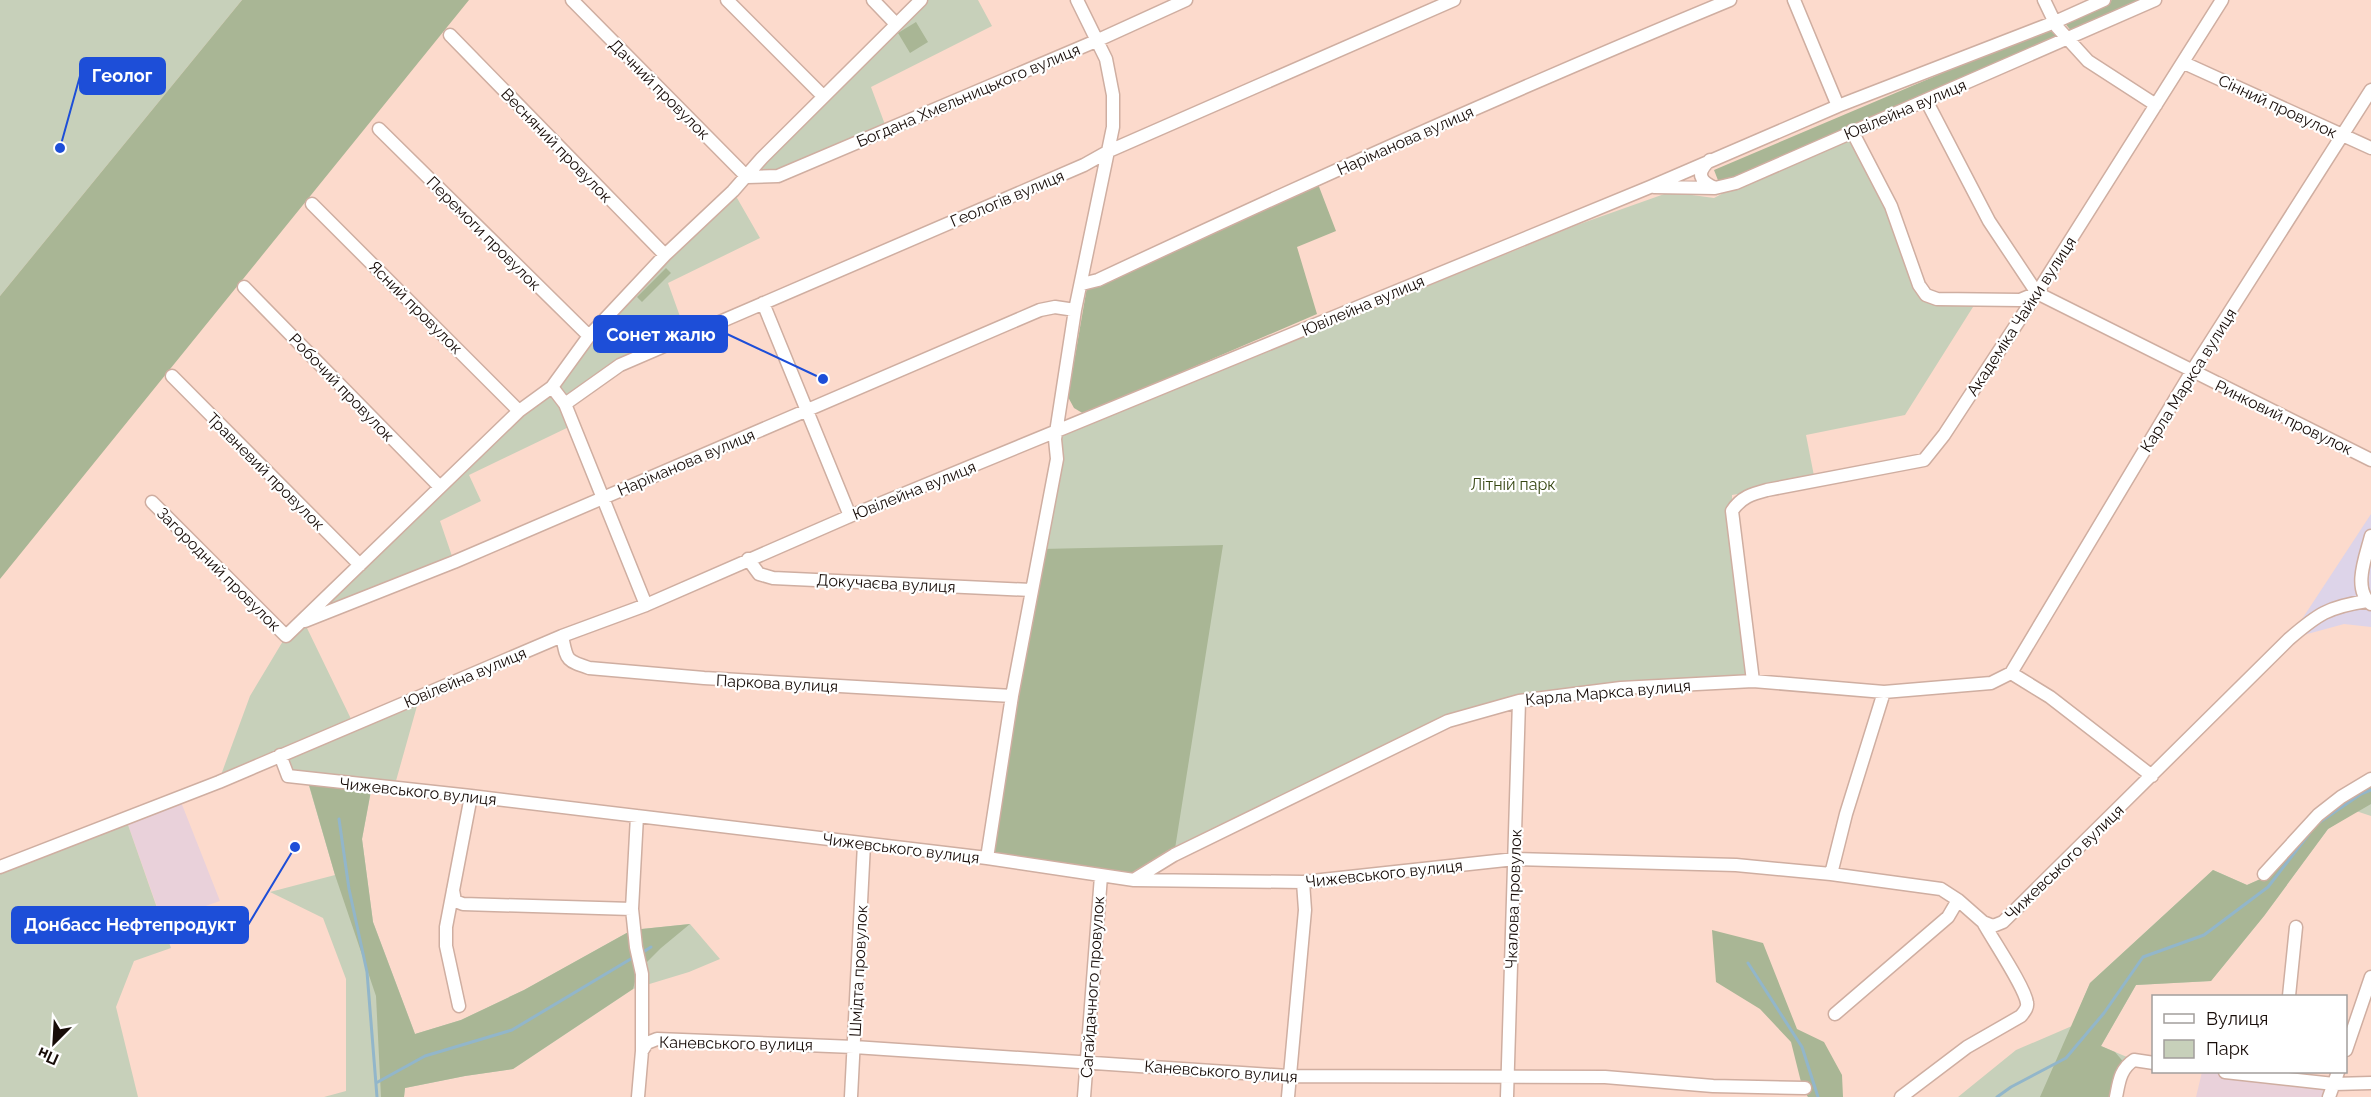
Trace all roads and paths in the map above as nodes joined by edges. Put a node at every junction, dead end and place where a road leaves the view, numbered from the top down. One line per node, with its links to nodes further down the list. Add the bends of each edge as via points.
1 (572, 0): 31 (street, Дачний провулок)
2 (727, 0): 21 (street)
3 (873, 0): 15 (street)
4 (921, 0): 15 (street)
5 (1077, 0): 18 (street)
6 (1186, 0): 18 (street, Богдана Хмельницького вулиця)
7 (1454, 0): 29 (street, Геологів вулиця)
8 (1730, 0): 36 (street, Наріманова вулиця, via 1592,57)
9 (1794, 0): 23 (street)
10 (2044, 0): 14 (street)
11 (2104, 0): 14 (street, Ювілейна вулиця)
12 (2155, 0): 17 (street, Ювілейна вулиця)
13 (2222, 0): 19 (street, Академіка Чайки вулиця)
14 (2055, 22): 17 (street); 23 (street, Ювілейна вулиця)
15 (896, 24): 21 (street)
16 (450, 35): 35 (street, Весняний провулок)
17 (2067, 40): 22 (street, Ювілейна вулиця); 24 (street, via 2088,61)
18 (1096, 41): 29 (street, via 1106,59 1113,95); 31 (street, Богдана Хмельницького вулиця, via 778,176)
19 (2184, 63): 24 (street, Академіка Чайки вулиця); 27 (street, Сінний провулок)
20 (2371, 90): 27 (street, Карла Маркса вулиця)
21 (823, 96): 31 (street)
22 (1926, 100): 26 (street, Ювілейна вулиця); 38 (street, Ринковий провулок, via 1989,221)
23 (1838, 105): 30 (street, Ювілейна вулиця)
24 (2156, 105): 38 (street, Академіка Чайки вулиця)
25 (379, 129): 41 (street, Перемоги провулок)
26 (1852, 131): 33 (street, Ювілейна вулиця, via 1736,183); 38 (street, via 1891,206 1912,268 1926,295 1937,299 2020,300)
27 (2343, 136): 28 (street, Сінний провулок); 42 (street, Карла Маркса вулиця)
28 (2371, 148)
29 (1109, 151): 36 (street); 39 (street, Геологів вулиця)
30 (1710, 160): 32 (street, Ювілейна вулиця); 33 (street, via 1702,168 1701,178)
31 (747, 177): 35 (street)
32 (1650, 187): 33 (street, Ювілейна вулиця); 48 (street, Ювілейна вулиця)
33 (1715, 188)
34 (312, 204): 46 (street, Ясний провулок)
35 (665, 255): 41 (street)
36 (1082, 284): 40 (street)
37 (244, 286): 50 (street, Робочий провулок)
38 (2037, 293): 42 (street, Ринковий провулок); 63 (street, Академіка Чайки вулиця, via 1924,460 1749,495 1738,502 1732,511)
39 (763, 303): 45 (street, Геологів вулиця, via 620,365); 47 (street)
40 (1075, 310): 47 (street, Наріманова вулиця, via 1040,310); 48 (street)
41 (589, 336): 44 (street)
42 (2192, 371): 49 (street, Ринковий провулок); 62 (street, Карла Маркса вулиця)
43 (172, 376): 56 (street, Травневий провулок)
44 (552, 387): 45 (street); 46 (street)
45 (565, 404): 51 (street)
46 (519, 411): 50 (street)
47 (808, 411): 51 (street, Наріманова вулиця); 53 (street)
48 (1056, 431): 53 (street, Ювілейна вулиця); 57 (street, via 1057,459)
49 (2371, 460)
50 (440, 488): 56 (street)
51 (603, 498): 59 (street); 60 (street, Наріманова вулиця)
52 (152, 502): 60 (street, Загородний провулок, via 286,636)
53 (850, 516): 55 (street, Ювілейна вулиця)
54 (2371, 536): 58 (street, Чижевського вулиця, via 2361,585)
55 (748, 560): 57 (street, Докучаєва вулиця, via 759,574 773,578); 59 (street, Ювілейна вулиця)
56 (360, 565): 60 (street)
57 (1031, 590): 65 (street)
58 (2369, 603): 68 (street, Чижевського вулиця, via 2339,606 2313,618)
59 (646, 604): 61 (street, Ювілейна вулиця)
60 (298, 624)
61 (562, 636): 65 (street, Паркова вулиця, via 566,657 589,668); 67 (street, Ювілейна вулиця)
62 (2011, 673): 64 (street, Карла Маркса вулиця, via 1991,683); 68 (street, via 2050,697)
63 (1753, 681): 64 (street, Карла Маркса вулиця); 66 (street, Карла Маркса вулиця, via 1621,688)
64 (1884, 692): 76 (street)
65 (1012, 696): 73 (street)
66 (1519, 700): 74 (street, Чкалова провулок); 79 (street, Карла Маркса вулиця, via 1448,721 1174,855)
67 (280, 755): 70 (street, Чижевського вулиця, via 288,776); 75 (street, Ювілейна вулиця)
68 (2152, 776): 84 (street, Чижевського вулиця, via 2003,922 1993,926)
69 (2371, 779): 77 (street, via 2318,815)
70 (471, 796): 71 (street, Чижевського вулиця); 81 (street)
71 (637, 816): 72 (street, Чижевського вулиця); 83 (street)
72 (864, 844): 73 (street, Чижевського вулиця); 90 (street, Шмідта провулок)
73 (987, 858): 78 (street, Чижевського вулиця)
74 (1515, 859): 76 (street, Чижевського вулиця, via 1736,865); 80 (street, Чижевського вулиця); 98 (street, Чкалова провулок)
75 (0, 867)
76 (1831, 874): 82 (street, Чижевського вулиця, via 1941,889)
77 (2264, 874)
78 (1101, 876): 79 (street, Чижевського вулиця); 93 (street, Сагайдачного провулок)
79 (1134, 880): 80 (street, Чижевського вулиця)
80 (1303, 882): 96 (street, via 1305,910)
81 (453, 890): 83 (street, via 456,901 464,904); 88 (street, via 446,946)
82 (1958, 900): 84 (street, Чижевського вулиця); 89 (street, via 1948,917)
83 (632, 909): 92 (street, via 642,974)
84 (1983, 922): 108 (street, via 2020,985 2026,1010 1967,1047)
85 (2296, 927): 87 (street)
86 (2371, 977): 91 (street)
87 (2289, 995)
88 (459, 1006)
89 (1835, 1014)
90 (854, 1047): 92 (street, Каневського вулиця, via 657,1039 647,1043); 93 (street, Каневського вулиця); 104 (street, Шмідта провулок)
91 (2347, 1047)
92 (642, 1051): 103 (street)
93 (1086, 1062): 96 (street, Каневського вулиця); 105 (street, Сагайдачного провулок)
94 (2152, 1063): 109 (street, via 2134,1060 2126,1065)
95 (2249, 1073): 97 (street)
96 (1288, 1076): 98 (street, Каневського вулиця); 106 (street)
97 (2286, 1076): 99 (street)
98 (1508, 1078): 102 (street, Каневського вулиця, via 1605,1077); 107 (street, Чкалова провулок)
99 (2336, 1078): 100 (street); 110 (street)
100 (2371, 1083)
101 (1805, 1088): 102 (street, Каневського вулиця)
102 (1714, 1091)
103 (638, 1097)
104 (850, 1097)
105 (1084, 1097)
106 (1288, 1097)
107 (1507, 1097)
108 (1901, 1097)
109 (2116, 1097)
110 (2329, 1097)

